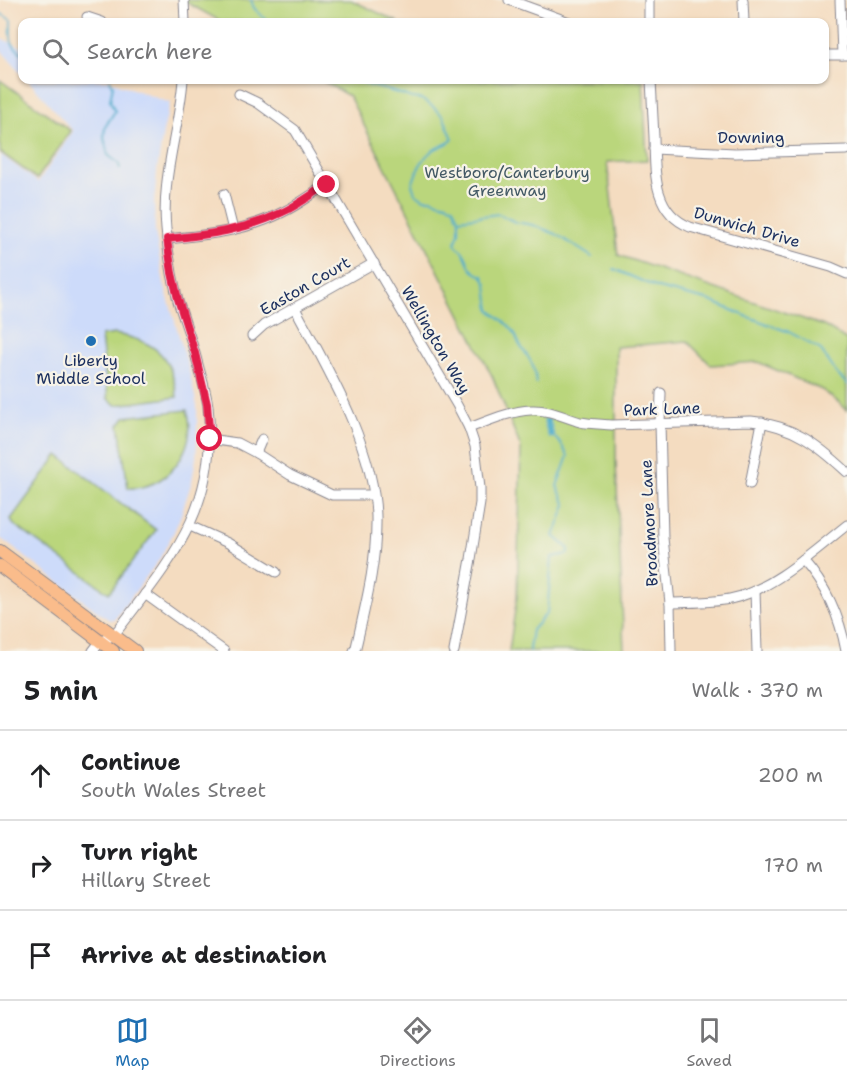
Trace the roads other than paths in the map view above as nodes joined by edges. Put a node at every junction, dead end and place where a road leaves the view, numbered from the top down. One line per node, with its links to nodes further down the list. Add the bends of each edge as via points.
1 (184, 0): 9 (street)
2 (509, 0): 6 (street)
3 (648, 0): 11 (street)
4 (743, 0): 12 (street)
5 (840, 0): 13 (street)
6 (527, 3): 10 (street)
7 (87, 17): 8 (street)
8 (90, 18)
9 (184, 18)
10 (560, 18)
11 (649, 18)
12 (744, 18)
13 (844, 55)
14 (183, 84): 22 (street, via 166,182)
15 (651, 84): 17 (street, Dunwich Drive)
16 (239, 94): 19 (street, Wellington Way, via 295,130)
17 (654, 149): 18 (street, Downing, via 735,153); 24 (street, Dunwich Drive, via 659,192 669,212 682,224)
18 (847, 150)
19 (327, 185): 21 (street, via 285,211); 23 (street, Wellington Way)
20 (224, 194): 21 (street)
21 (234, 230): 22 (street)
22 (167, 239): 31 (street, via 178,299 207,404)
23 (374, 263): 25 (street, Easton Court); 30 (street, Wellington Way)
24 (847, 274)
25 (295, 308): 26 (street, Easton Court); 36 (street, via 352,419 370,471)
26 (252, 336)
27 (661, 393): 29 (street, Broadmore Lane)
28 (762, 422): 29 (street, Park Lane); 34 (street, Park Lane, via 804,437); 35 (street)
29 (660, 423): 30 (street, Park Lane, via 589,424 555,412 530,410); 45 (street, Broadmore Lane, via 663,538)
30 (469, 428): 52 (street, Wellington Way, via 475,446 480,503)
31 (210, 439): 33 (street, via 237,443); 38 (street, via 205,482)
32 (262, 439): 33 (street)
33 (256, 453): 36 (street, via 332,495)
34 (847, 472)
35 (750, 484)
36 (373, 495): 51 (street, via 374,565)
37 (847, 525): 40 (street)
38 (190, 526): 42 (street); 44 (street)
39 (0, 551): 46 (main road)
40 (803, 560): 43 (street); 55 (street, via 829,597)
41 (0, 566): 47 (main road)
42 (276, 572)
43 (755, 591): 45 (street, via 718,601); 54 (street)
44 (145, 594): 46 (street); 50 (street)
45 (670, 603): 53 (street, Broadmore Lane)
46 (114, 635): 47 (street); 48 (street); 49 (main road)
47 (97, 646): 48 (main road)
48 (113, 651)
49 (135, 651)
50 (224, 651)
51 (354, 651)
52 (454, 651)
53 (671, 651)
54 (758, 651)
55 (846, 651)

